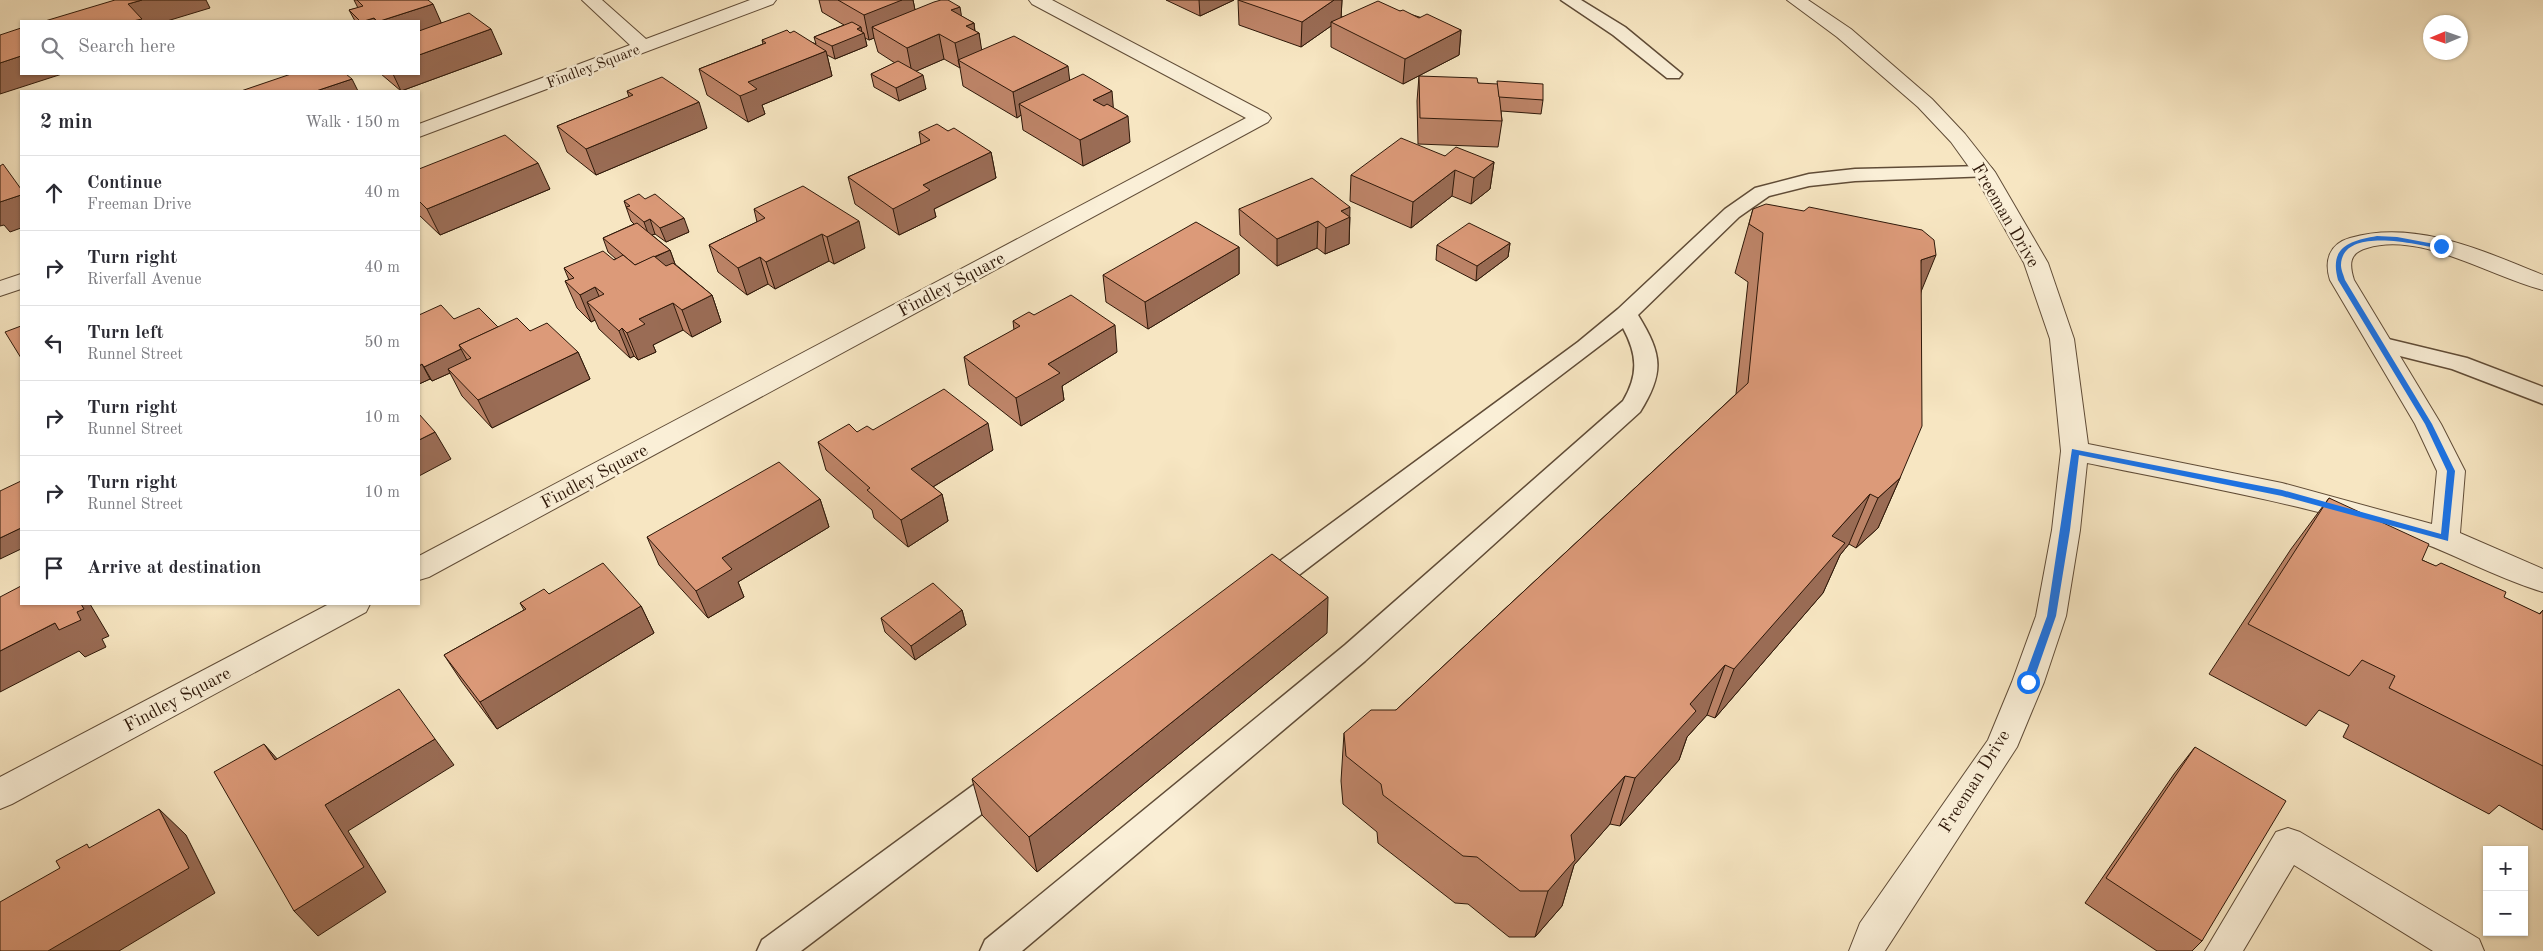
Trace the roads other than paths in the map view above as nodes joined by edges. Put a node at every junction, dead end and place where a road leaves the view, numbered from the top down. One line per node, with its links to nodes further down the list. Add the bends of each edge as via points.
1 (590, 0): 6 (street)
2 (767, 0): 6 (street, Findley Square)
3 (1038, 0): 18 (street, Findley Square, via 1260,118)
4 (1569, 0): 7 (lane, via 1619,32)
5 (1796, 0): 9 (street, Freeman Drive, via 1844,34 1924,103 1958,138)
6 (644, 47): 8 (street, Findley Square)
7 (1673, 74)
8 (420, 131)
9 (1984, 172): 13 (lane, via 1855,175 1809,180 1762,192 1732,213); 16 (street, Freeman Drive, via 2036,263 2062,339)
10 (20, 281): 12 (street)
11 (2543, 283): 14 (street, via 2441,246 2397,239 2360,241 2347,247 2338,265 2342,280)
12 (0, 289)
13 (1626, 314): 20 (lane); 26 (lane, via 1644,343 1648,368 1645,387 1632,406 1355,653)
14 (2380, 344): 15 (lane, via 2459,363); 17 (street, via 2428,424 2451,471)
15 (2543, 396)
16 (2075, 451): 17 (street, via 2282,493); 24 (street, Freeman Drive, via 2051,616 2001,747)
17 (2445, 539): 19 (street)
18 (420, 568)
19 (2543, 581)
20 (1242, 604)
21 (353, 605): 23 (street, Findley Square)
22 (1025, 764): 25 (lane)
23 (0, 794)
24 (1863, 946)
25 (774, 951)
26 (997, 951)
27 (2223, 951): 28 (street, via 2288,842)
28 (2466, 951)

